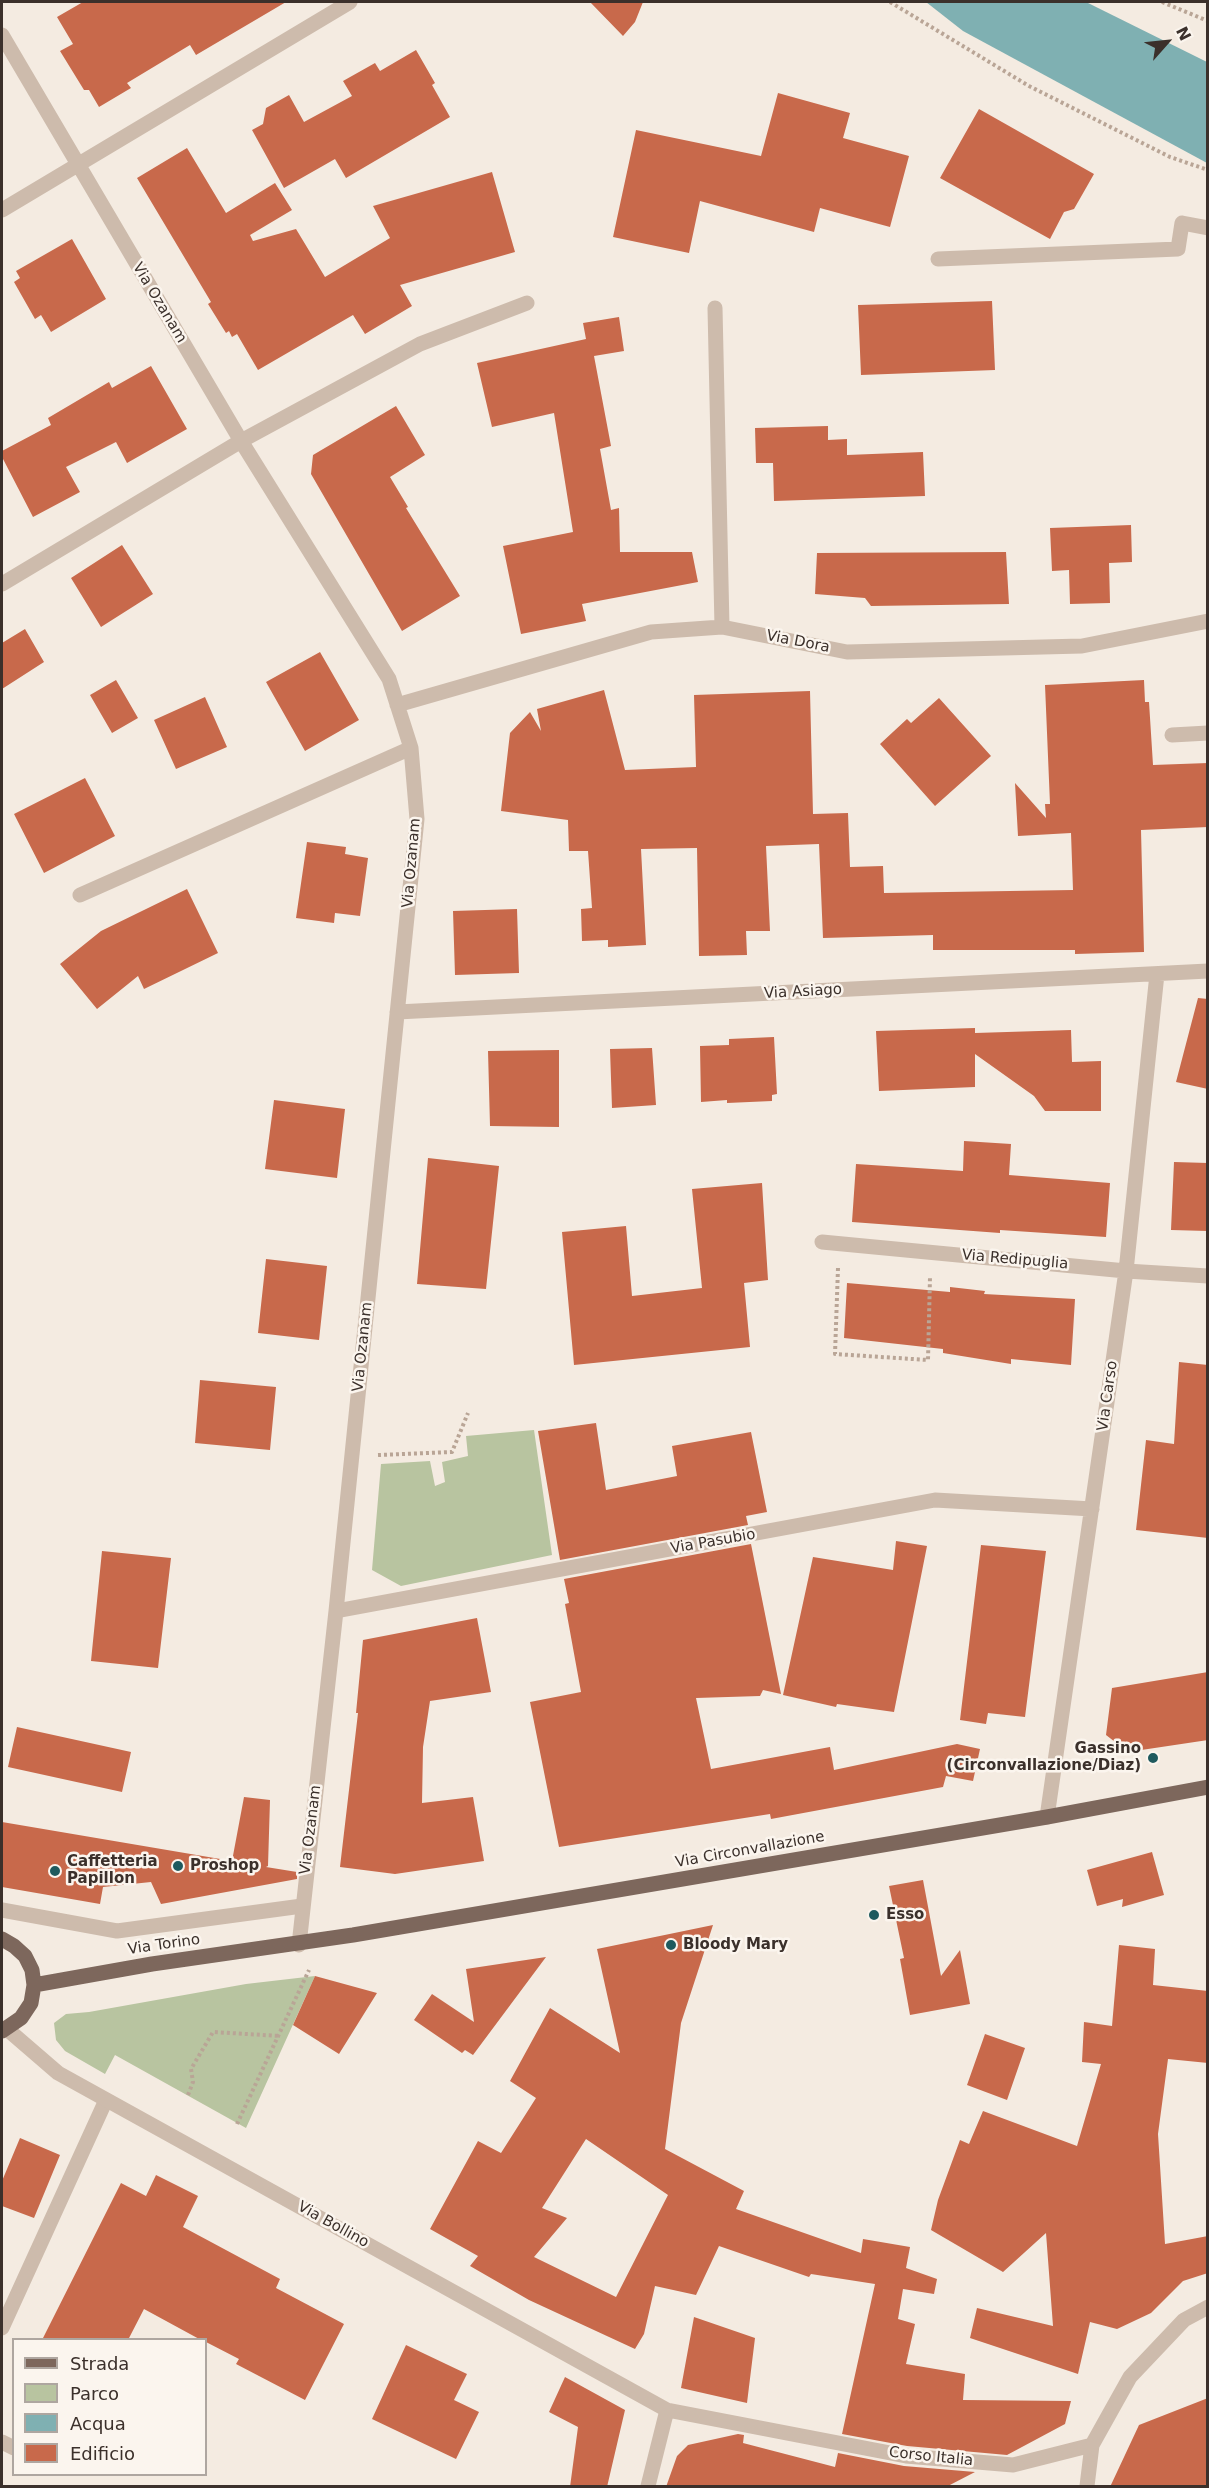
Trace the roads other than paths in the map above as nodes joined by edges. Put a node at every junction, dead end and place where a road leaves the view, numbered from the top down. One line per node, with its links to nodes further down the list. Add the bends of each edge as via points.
1 (350, 2): 3 (street)
2 (2, 35): 3 (street, Via Ozanam)
3 (77, 166): 4 (street); 9 (street, Via Ozanam)
4 (2, 210)
5 (1208, 228): 6 (street, via 1182,223 1178,249)
6 (938, 259)
7 (527, 303): 9 (street, via 420,344)
8 (715, 308): 12 (street)
9 (241, 441): 10 (street); 13 (street, Via Ozanam, via 389,680)
10 (2, 584)
11 (1208, 621): 12 (street, Via Dora, via 1082,646 847,652)
12 (722, 627): 13 (street, Via Dora, via 651,632)
13 (397, 705): 16 (street, Via Ozanam)
14 (1208, 734): 15 (street)
15 (1172, 735)
16 (411, 748): 17 (street); 20 (street, Via Ozanam, via 417,819)
17 (80, 895)
18 (1208, 970): 19 (street, Via Asiago)
19 (1157, 974): 20 (street, Via Asiago); 22 (street, Via Carso)
20 (398, 1012): 25 (street, Via Ozanam)
21 (822, 1242): 22 (street, Via Redipuglia)
22 (1126, 1271): 23 (street, Via Redipuglia); 24 (street, Via Carso)
23 (1208, 1276)
24 (1092, 1509): 25 (street, Via Pasubio, via 936,1500); 27 (street, Via Carso)
25 (336, 1611): 28 (street, Via Ozanam)
26 (1208, 1787): 27 (main road, Via Circonvallazione)
27 (1047, 1817): 31 (main road, Via Circonvallazione)
28 (302, 1906): 29 (street, via 117,1931); 31 (street, Via Ozanam)
29 (2, 1910)
30 (2, 1939): 32 (main road, via 25,1956)
31 (298, 1945): 32 (main road, Via Torino, via 152,1964)
32 (34, 1985): 33 (main road, via 31,2003 21,2018)
33 (4, 2030): 34 (street, Via Bollino, via 58,2073)
34 (106, 2100): 36 (street); 37 (street, Via Bollino)
35 (1208, 2307): 38 (street, via 1184,2320 1130,2376)
36 (2, 2328)
37 (667, 2410): 38 (street, Corso Italia, via 906,2456 1013,2465); 39 (street)
38 (1092, 2445): 40 (street)
39 (648, 2487)
40 (1088, 2487)

